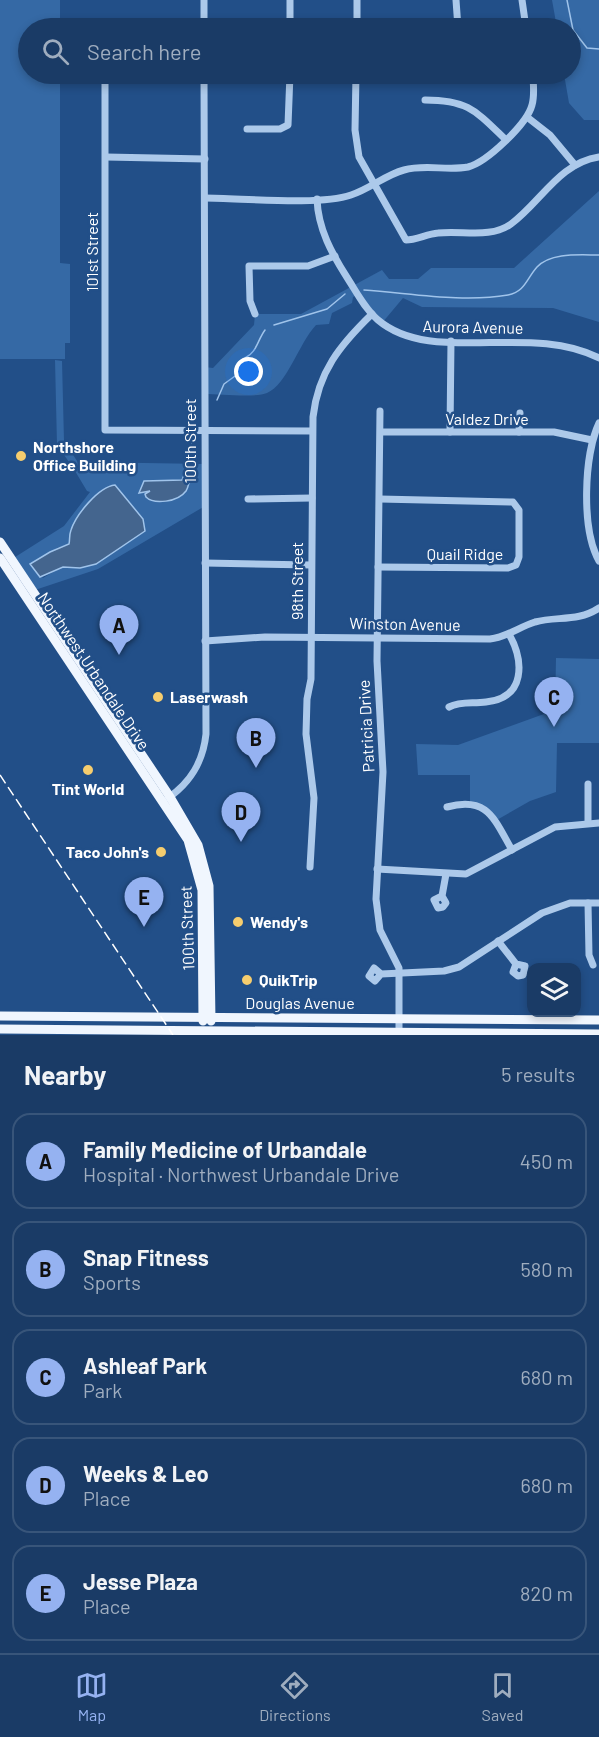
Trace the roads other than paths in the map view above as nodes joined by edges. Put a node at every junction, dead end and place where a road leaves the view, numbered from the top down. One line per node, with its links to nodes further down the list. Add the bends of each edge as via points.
1 (204, 0): 6 (street)
2 (290, 0): 7 (street)
3 (357, 0): 8 (street)
4 (456, 0): 9 (street)
5 (522, 0): 10 (street)
6 (204, 18)
7 (290, 18)
8 (357, 18)
9 (457, 18)
10 (525, 18)
11 (105, 84): 21 (street, 101st Street)
12 (204, 84): 22 (street, 100th Street)
13 (290, 84): 18 (street, via 288,125 280,129)
14 (356, 84): 24 (street, via 356,144)
15 (533, 84): 17 (street)
16 (425, 100): 19 (street, via 450,100 466,105)
17 (527, 117): 19 (street); 23 (street, via 550,135)
18 (247, 129)
19 (505, 139): 24 (street, via 486,158 468,166 412,168)
20 (599, 157): 23 (street)
21 (106, 158): 22 (street); 35 (street, 101st Street, via 105,430)
22 (205, 159): 25 (street, 100th Street)
23 (575, 165): 24 (street, via 503,228 484,233 438,233 407,240)
24 (373, 184): 26 (street, via 350,196)
25 (205, 198): 26 (street); 35 (street, 100th Street)
26 (317, 199): 27 (street, Aurora Avenue, via 322,233)
27 (334, 256): 28 (street, via 308,266 249,266 250,301); 29 (street, Aurora Avenue)
28 (255, 314)
29 (372, 314): 30 (street, Aurora Avenue, via 386,326 412,338); 36 (street, 98th Street, via 343,342 326,368 314,403)
30 (451, 341): 31 (street, Aurora Avenue, via 547,342 577,348); 38 (street)
31 (599, 358)
32 (380, 411): 37 (street, Patricia Drive)
33 (520, 413): 39 (street)
34 (599, 423): 40 (street)
35 (205, 431): 36 (street); 47 (street, 100th Street)
36 (312, 431): 41 (street, 98th Street)
37 (381, 432): 38 (street, Valdez Drive); 43 (street, Patricia Drive)
38 (450, 432): 39 (street, Valdez Drive)
39 (519, 432): 40 (street, Valdez Drive, via 554,432)
40 (592, 440): 46 (street, via 588,464 589,531)
41 (312, 498): 42 (street); 48 (street, 98th Street)
42 (248, 499)
43 (380, 499): 49 (street, Patricia Drive); 49 (street, Quail Ridge, via 509,500 519,510 519,561 512,567)
44 (0, 542): 57 (main road, Northwest Urbandale Drive)
45 (0, 558): 57 (main road, Northwest Urbandale Drive)
46 (599, 561)
47 (205, 562): 48 (street); 54 (street, 100th Street)
48 (310, 565): 52 (street, 98th Street)
49 (378, 567): 53 (street, Patricia Drive)
50 (599, 608): 51 (street, Winston Avenue, via 580,617 538,621)
51 (509, 634): 53 (street, Winston Avenue, via 490,639); 55 (street, via 520,663 516,687 491,701)
52 (311, 636): 53 (street, Winston Avenue); 54 (street, Winston Avenue); 62 (street, 98th Street, via 306,727 314,798)
53 (377, 637): 63 (street, Patricia Drive, via 383,772)
54 (205, 640): 57 (street, 100th Street, via 204,746 190,778)
55 (449, 707)
56 (588, 784): 59 (street)
57 (167, 799): 74 (main road, 100th Street, via 184,832 201,881)
58 (447, 807): 61 (street, via 470,804 484,808)
59 (588, 823): 60 (street); 61 (street, via 555,827)
60 (599, 823)
61 (512, 850): 64 (street, via 471,873)
62 (310, 867)
63 (377, 869): 64 (street); 71 (street, Patricia Drive, via 380,930)
64 (446, 874): 65 (street)
65 (442, 896)
66 (588, 903): 67 (street); 68 (street, via 553,908); 70 (street, via 589,955)
67 (599, 903)
68 (498, 941): 69 (street); 71 (street, via 459,967)
69 (516, 964)
70 (593, 965)
71 (399, 973): 72 (street); 75 (street, Patricia Drive)
72 (381, 974)
73 (0, 1016): 74 (main road, Douglas Avenue)
74 (207, 1017): 75 (main road, Douglas Avenue); 78 (main road, 100th Street)
75 (399, 1019): 76 (main road, Douglas Avenue); 79 (street, Patricia Drive)
76 (599, 1020)
77 (0, 1029): 78 (main road, Douglas Avenue)
78 (207, 1033): 79 (main road, Douglas Avenue)
79 (399, 1034): 80 (main road, Douglas Avenue)
80 (599, 1034)

